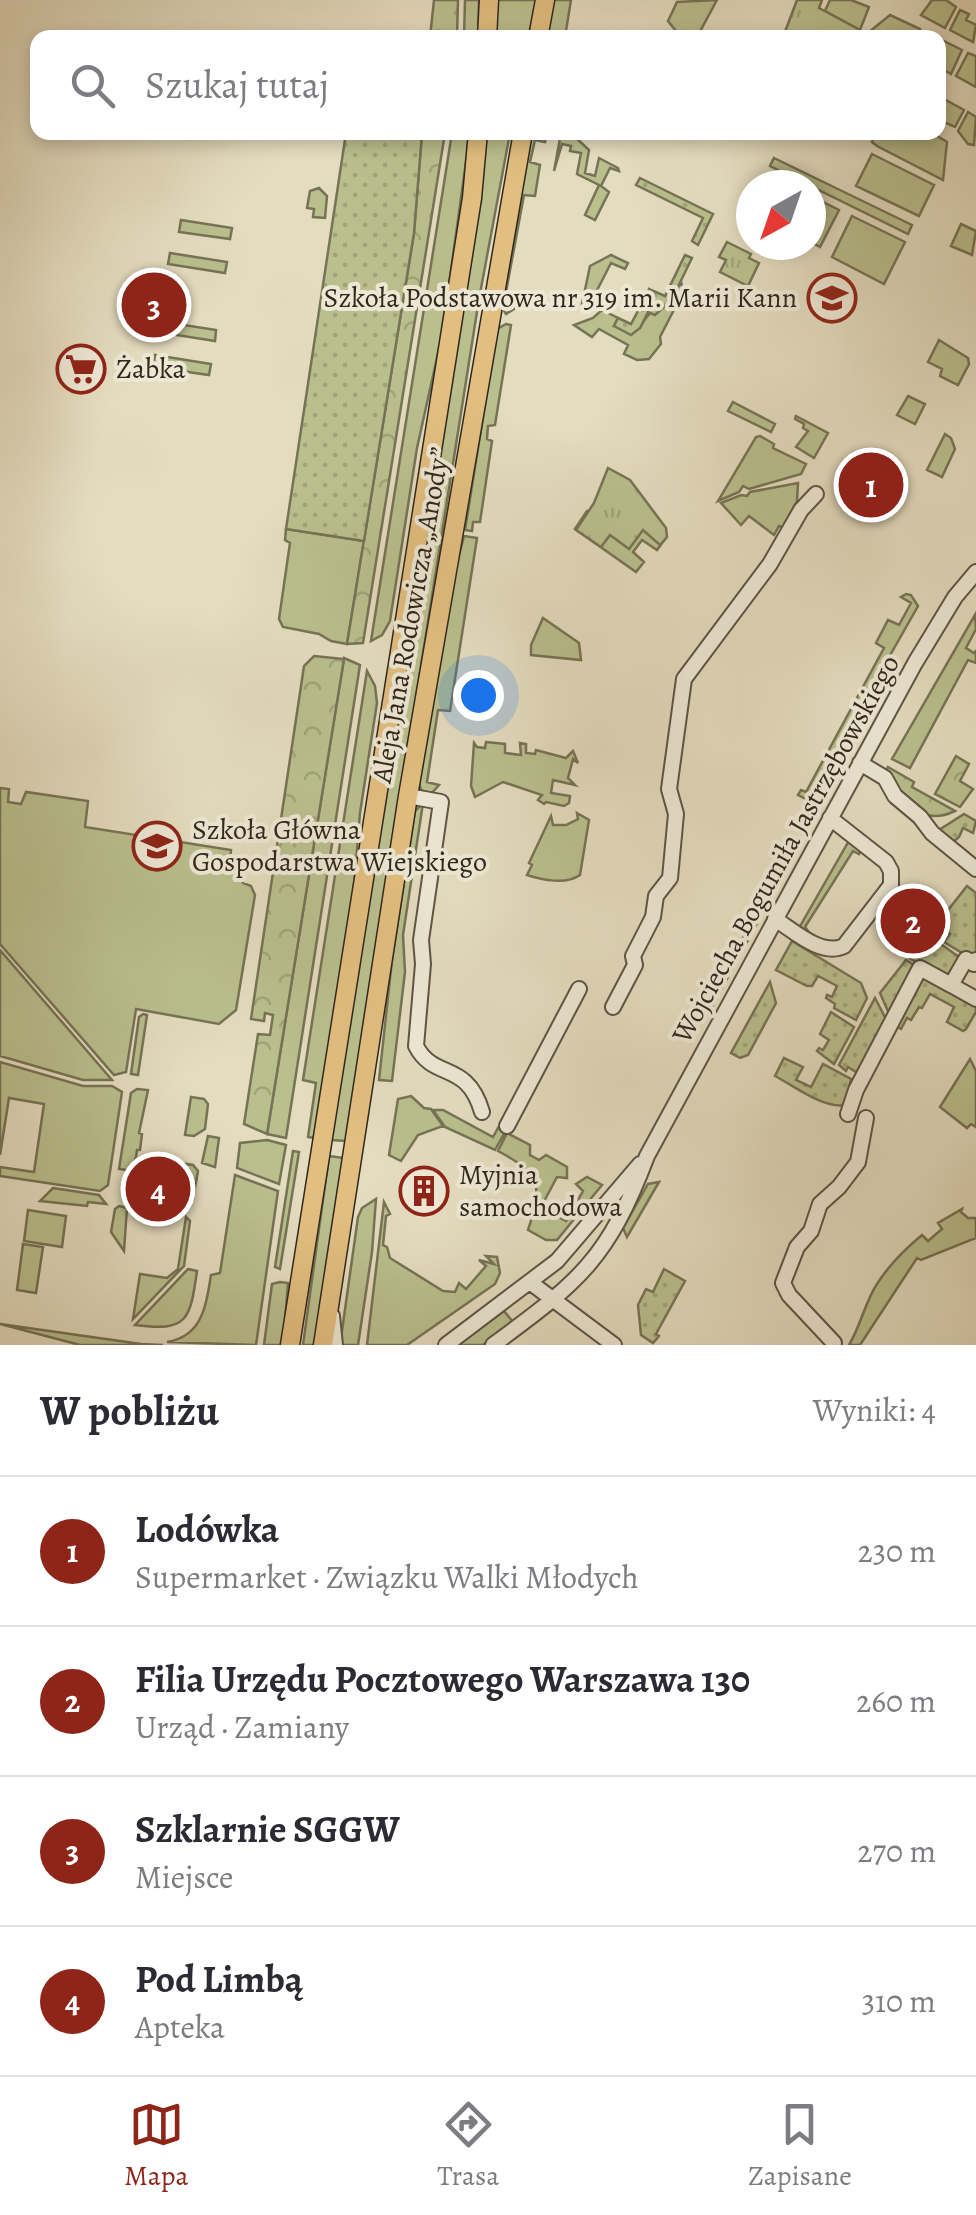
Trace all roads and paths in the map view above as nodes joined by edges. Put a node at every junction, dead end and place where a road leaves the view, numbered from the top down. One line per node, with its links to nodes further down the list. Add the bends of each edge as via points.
1 (489, 0): 3 (main road)
2 (544, 0): 4 (main road)
3 (488, 30)
4 (539, 30)
5 (477, 140): 28 (main road, Aleja Jana Rodowicza „Anody”)
6 (522, 140): 10 (main road, Aleja Jana Rodowicza „Anody”)
7 (816, 494): 18 (street, via 684,679 669,789 676,814 670,878 656,896 635,965)
8 (976, 572): 9 (street, Wojciecha Bogumiła Jastrzębowskiego, via 946,610)
9 (860, 763): 11 (street, Wojciecha Bogumiła Jastrzębowskiego); 12 (street, via 886,778 895,796)
10 (408, 796): 19 (street, via 442,802 421,940 416,1050 471,1084); 25 (main road, Aleja Jana Rodowicza „Anody”)
11 (830, 818): 13 (street, Wojciecha Bogumiła Jastrzębowskiego); 13 (street, via 886,862 892,885 836,950)
12 (976, 869)
13 (775, 919): 23 (street, Wojciecha Bogumiła Jastrzębowskiego)
14 (976, 960): 15 (street, via 966,959)
15 (951, 985): 17 (street); 20 (street, via 920,968)
16 (579, 989): 22 (street)
17 (976, 999)
18 (613, 1007)
19 (482, 1112)
20 (848, 1114)
21 (866, 1118): 27 (street, via 858,1162 820,1204 783,1283)
22 (507, 1126)
23 (647, 1156): 24 (street, Wojciecha Bogumiła Jastrzębowskiego); 26 (street, Wojciecha Bogumiła Jastrzębowskiego, via 610,1238)
24 (531, 1283): 26 (street); 31 (street, Wojciecha Bogumiła Jastrzębowskiego)
25 (330, 1297): 29 (main road, Aleja Jana Rodowicza „Anody”); 30 (street)
26 (553, 1300): 32 (street, Wojciecha Bogumiła Jastrzębowskiego); 33 (street)
27 (834, 1342)
28 (290, 1345)
29 (323, 1345)
30 (335, 1345)
31 (446, 1345)
32 (494, 1345)
33 (614, 1345)

